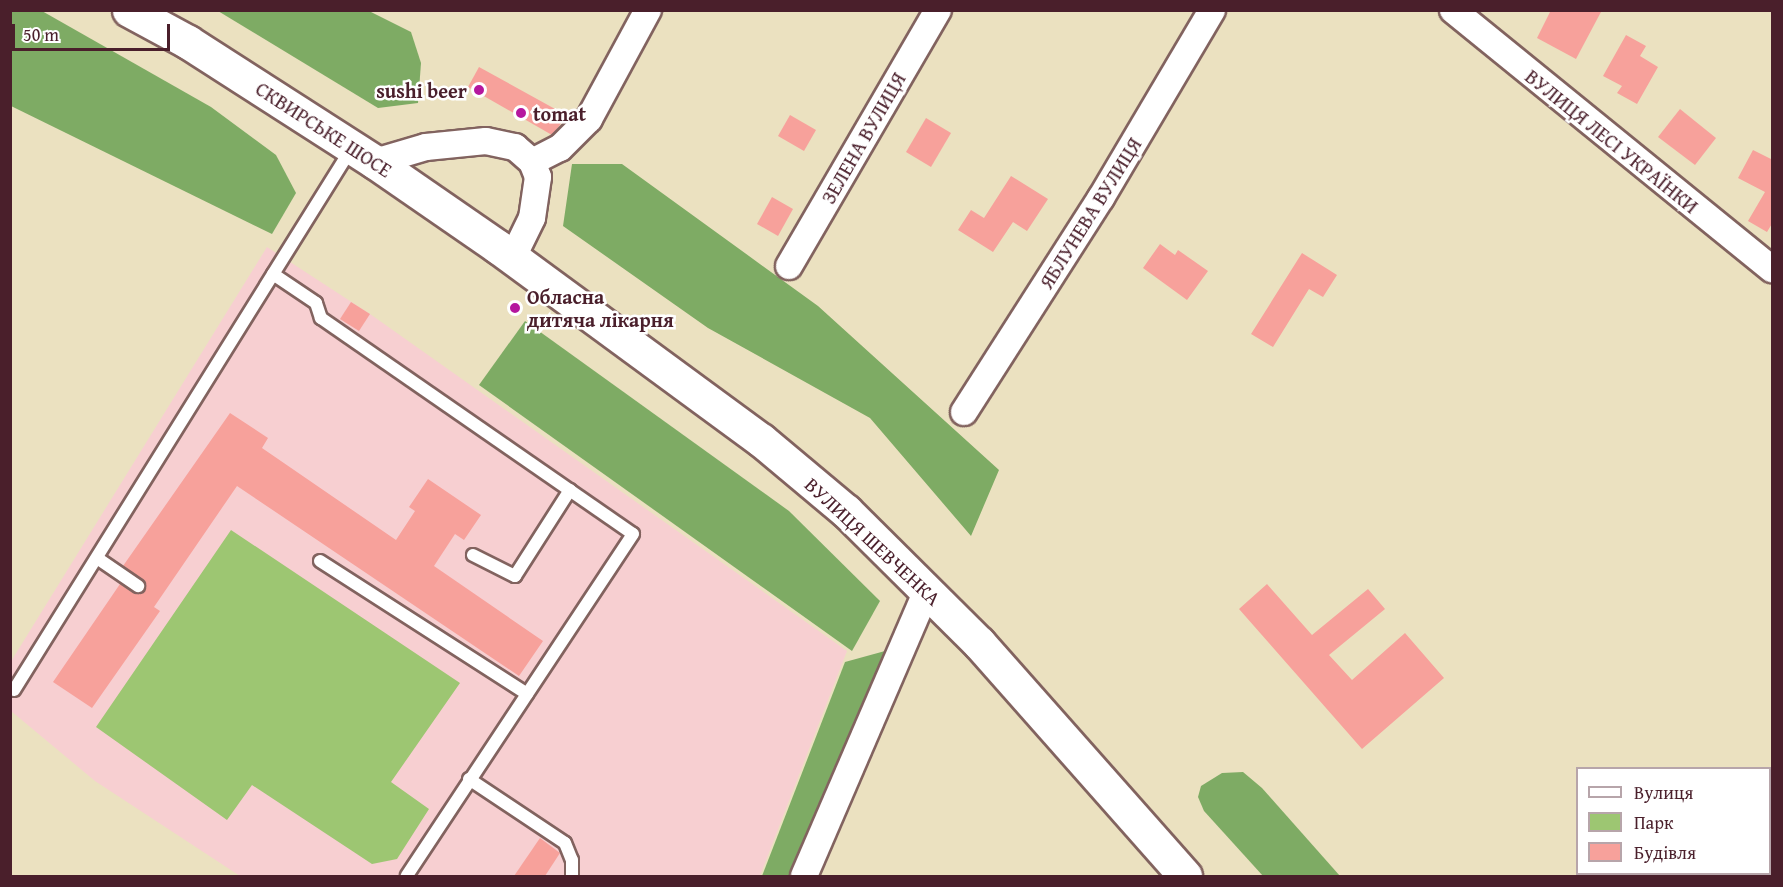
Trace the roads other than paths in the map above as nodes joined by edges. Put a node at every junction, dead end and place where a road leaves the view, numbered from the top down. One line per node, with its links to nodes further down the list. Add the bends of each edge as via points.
1 (129, 10): 6 (main road, СКВИРСЬКЕ ШОСЕ, via 188,42)
2 (648, 10): 7 (street, via 589,119 560,148)
3 (938, 10): 9 (street, ЗЕЛЕНА ВУЛИЦЯ)
4 (1212, 10): 12 (street, ЯБЛУНЕВА ВУЛИЦЯ, via 1101,198)
5 (1453, 10): 10 (street, ВУЛИЦЯ ЛЕСІ УКРАЇНКИ)
6 (364, 155): 7 (street, via 486,141 515,147); 8 (main road, СКВИРСЬКЕ ШОСЕ); 11 (lane)
7 (531, 162): 8 (street, via 538,177 537,198)
8 (513, 257): 18 (main road, ВУЛИЦЯ ШЕВЧЕНКА, via 761,440 846,512)
9 (789, 266)
10 (1773, 269)
11 (273, 274): 13 (lane, via 316,303 321,318); 15 (lane)
12 (963, 412)
13 (570, 490): 14 (lane, via 515,576); 20 (lane, via 633,534)
14 (473, 555)
15 (97, 558): 17 (lane); 19 (lane)
16 (320, 561): 20 (lane)
17 (138, 586)
18 (927, 590): 24 (street); 25 (main road, ВУЛИЦЯ ШЕВЧЕНКА, via 980,643)
19 (14, 690)
20 (527, 694): 21 (lane)
21 (469, 779): 22 (lane); 23 (lane, via 565,843 572,860)
22 (407, 876)
23 (572, 876)
24 (804, 876)
25 (1185, 876)

